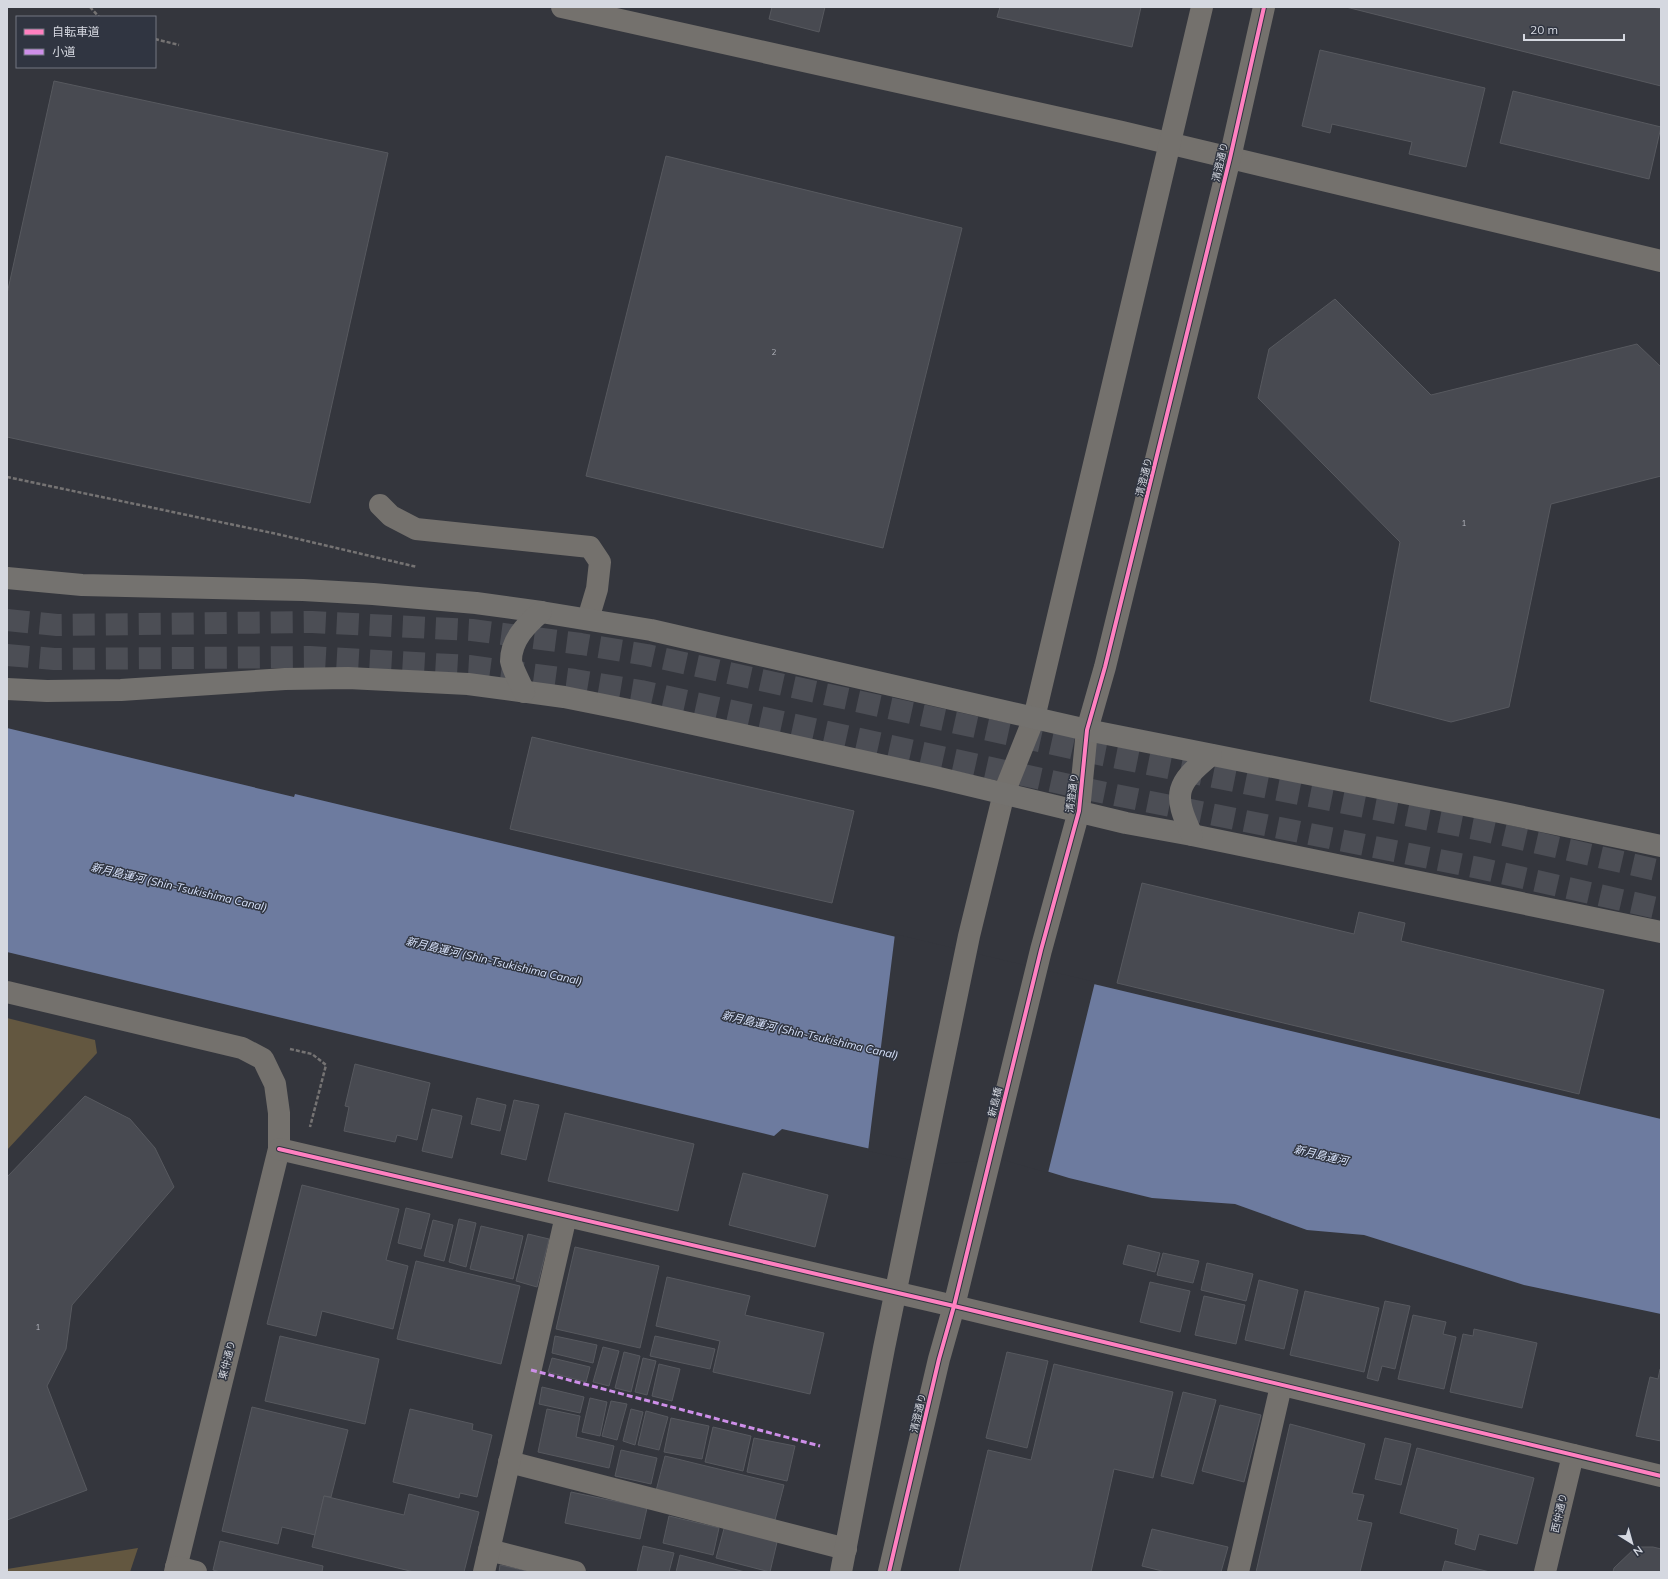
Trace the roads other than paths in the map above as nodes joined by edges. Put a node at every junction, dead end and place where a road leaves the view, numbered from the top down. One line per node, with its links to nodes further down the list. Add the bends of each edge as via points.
1 (562, 7): 4 (street)
2 (1202, 7): 4 (street)
3 (1264, 7): 5 (street, 清澄通り)
4 (1169, 143): 5 (street); 13 (street)
5 (1230, 158): 6 (street); 14 (street, 清澄通り, via 1106,667)
6 (1661, 261)
7 (380, 505): 10 (street, via 391,516 416,529 590,547 600,562 597,589)
8 (7, 578): 9 (main road, via 82,585 303,590)
9 (541, 612): 10 (main road); 12 (main road, via 525,626 514,644 511,662)
10 (588, 620): 13 (main road, via 658,631)
11 (7, 689): 12 (main road, via 121,690 285,678 348,678 468,684)
12 (524, 692): 16 (main road, via 634,711)
13 (1034, 718): 14 (main road); 16 (street)
14 (1087, 730): 15 (main road); 18 (street, 清澄通り)
15 (1211, 755): 17 (main road); 20 (main road, via 1194,770 1181,787 1179,800)
16 (1004, 794): 18 (main road); 28 (street, via 970,936)
17 (1490, 810): 19 (main road, via 1524,809 1597,818); 21 (main road)
18 (1079, 812): 20 (main road); 23 (street, 清澄通り)
19 (1661, 832)
20 (1192, 835): 22 (main road)
21 (1661, 846)
22 (1661, 932)
23 (1041, 950): 27 (street, 新島橋)
24 (7, 992): 25 (street, 東仲通り, via 242,1048 263,1058 275,1084 279,1113)
25 (279, 1149): 26 (street); 36 (street, 東仲通り)
26 (566, 1216): 28 (street); 32 (street)
27 (965, 1258): 29 (street, 清澄通り)
28 (896, 1294): 29 (street); 35 (street)
29 (954, 1306): 30 (street); 40 (street, 清澄通り)
30 (1281, 1386): 31 (street); 41 (street)
31 (1573, 1455): 33 (street); 42 (street, 西仲通り)
32 (509, 1462): 34 (street); 35 (street)
33 (1661, 1476)
34 (489, 1550): 37 (street); 38 (street)
35 (846, 1550): 39 (street)
36 (183, 1570)
37 (484, 1572)
38 (576, 1572)
39 (841, 1572)
40 (889, 1572)
41 (1238, 1572)
42 (1545, 1572)

